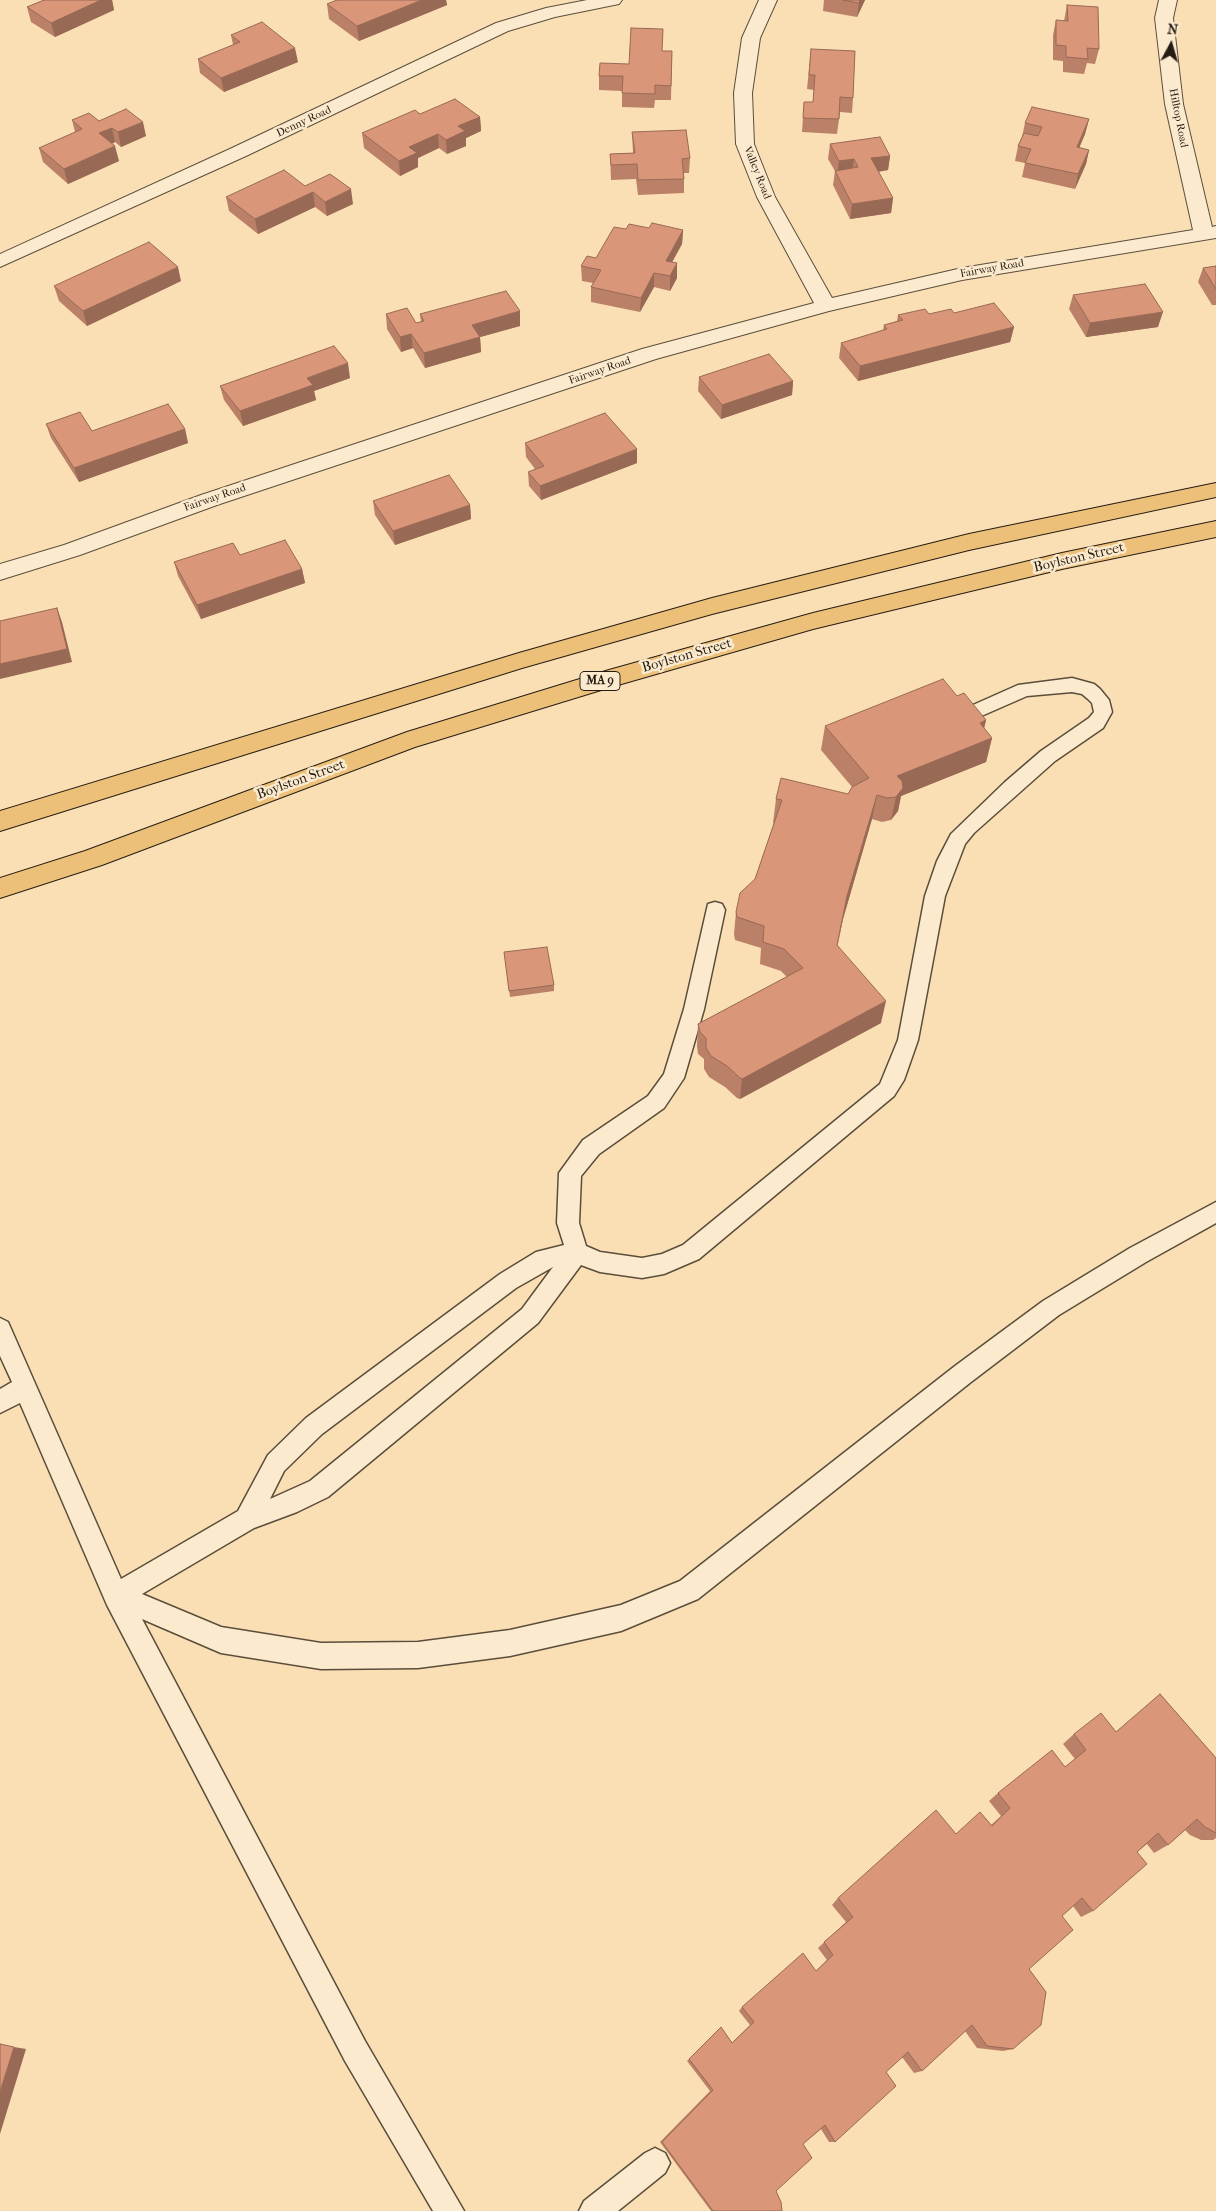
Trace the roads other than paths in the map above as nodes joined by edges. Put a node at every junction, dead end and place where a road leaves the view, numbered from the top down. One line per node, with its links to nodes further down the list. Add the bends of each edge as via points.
1 (614, 0): 5 (street, Denny Road, via 552,12 502,27 266,140)
2 (768, 0): 6 (street, Valley Road, via 751,38 743,92 745,144 766,197)
3 (1168, 0): 4 (street, Hilltop Road, via 1164,18 1174,104)
4 (1210, 233): 6 (street, Fairway Road, via 962,274)
5 (0, 261)
6 (826, 306): 9 (street, Fairway Road, via 649,354)
7 (1216, 490): 11 (highway, via 960,544 666,619)
8 (1216, 529): 12 (highway, Boylston Street / MA 9, via 1062,561 813,621 618,676 407,741 93,858)
9 (0, 572)
10 (970, 714): 15 (lane, via 1024,690 1072,685 1094,694 1104,712 1096,722 1012,787 958,839 935,896 908,1040 894,1080 887,1090 691,1252 664,1264 642,1268 600,1262)
11 (0, 821)
12 (0, 888)
13 (715, 910): 15 (lane, via 694,1009 673,1078 656,1102 590,1147 570,1172 568,1223)
14 (1216, 1212): 20 (lane, via 1051,1308 689,1590 621,1618 510,1642 418,1655 322,1656 221,1640)
15 (577, 1252): 19 (lane, via 530,1316 319,1489); 19 (lane, via 544,1259 508,1281 314,1426 276,1463)
16 (0, 1329): 17 (lane)
17 (25, 1387): 18 (lane); 20 (lane)
18 (0, 1402)
19 (247, 1519): 20 (lane)
20 (116, 1596): 22 (lane, via 355,2051)
21 (655, 2164): 23 (lane)
22 (449, 2211)
23 (594, 2211)

